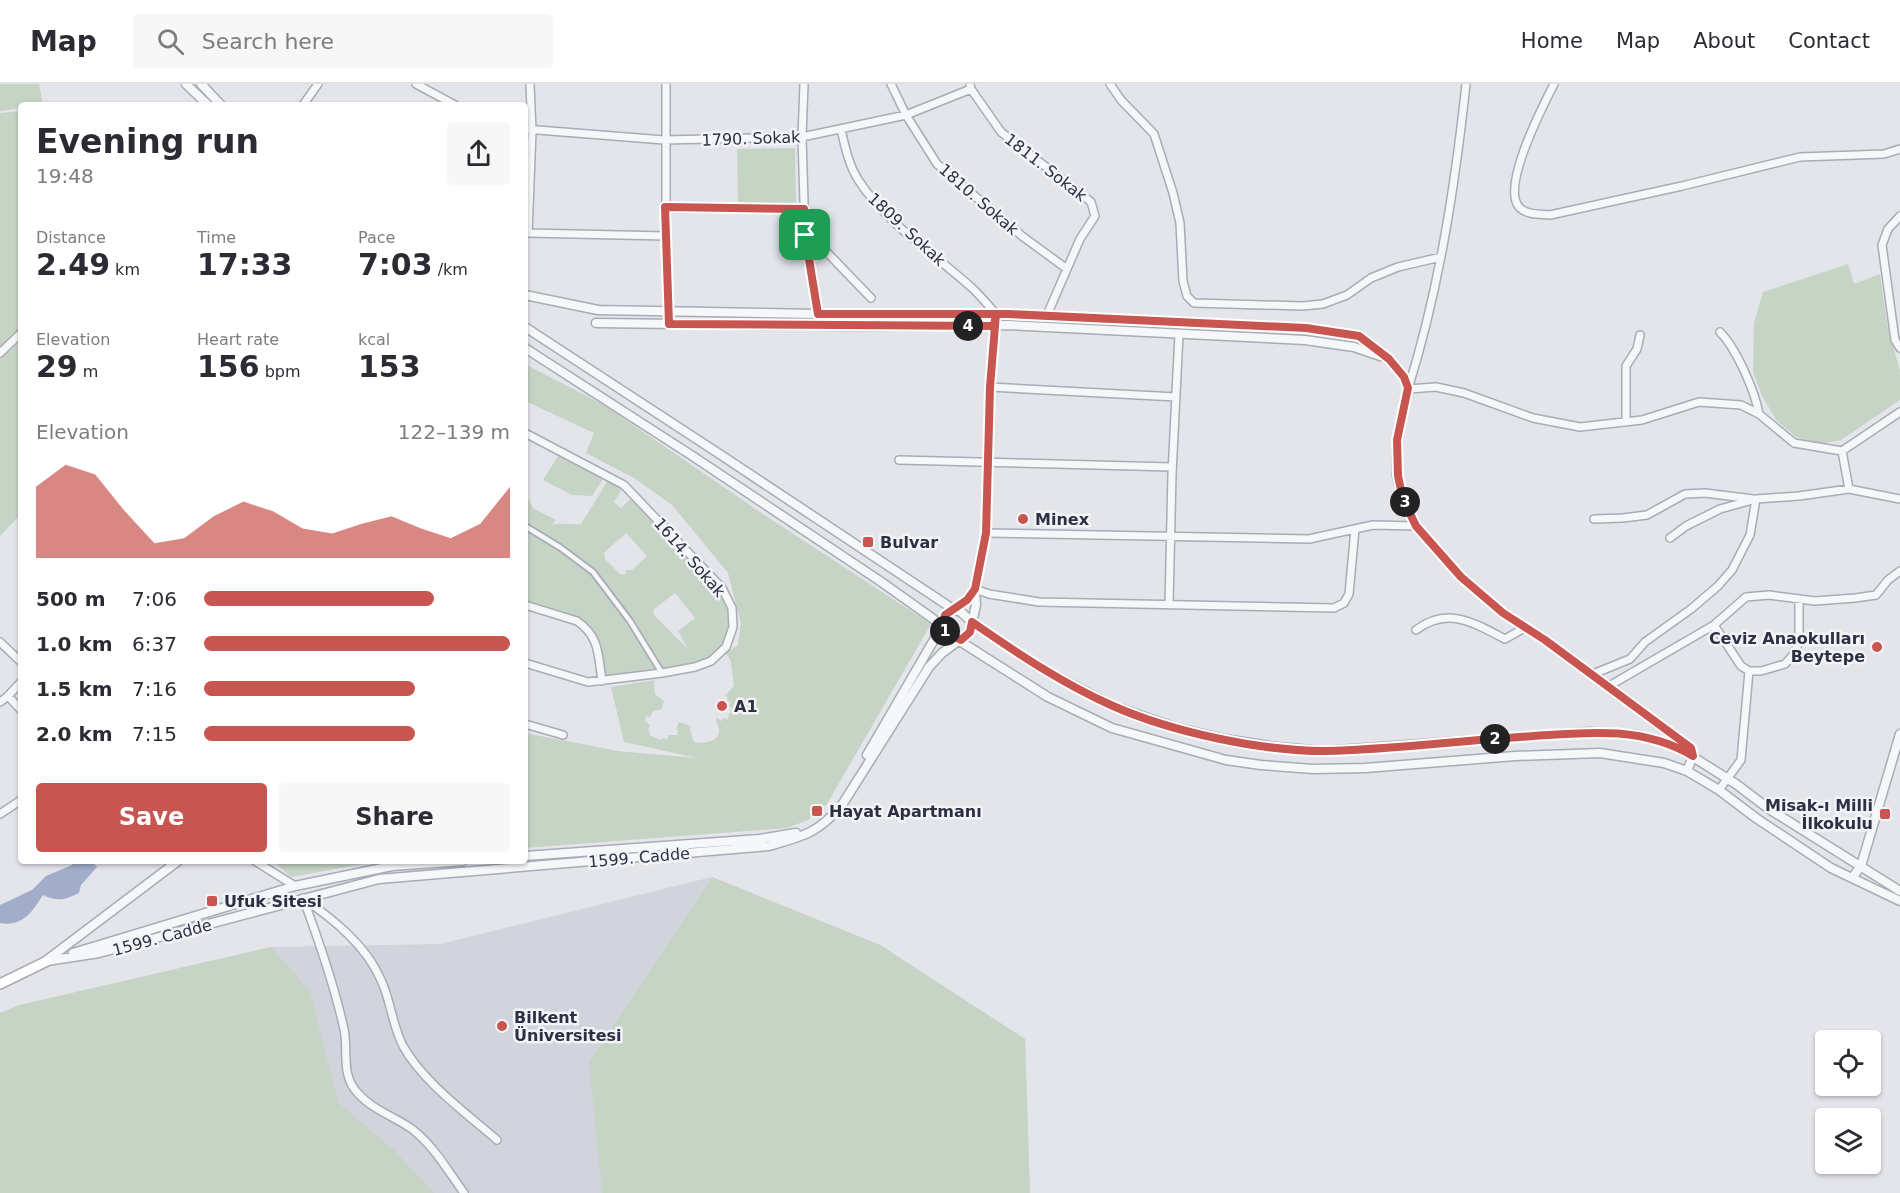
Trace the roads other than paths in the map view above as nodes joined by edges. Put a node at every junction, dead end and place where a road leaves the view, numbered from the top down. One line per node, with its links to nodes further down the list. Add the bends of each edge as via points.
1 (186, 84): 13 (street)
2 (201, 84): 14 (street)
3 (318, 84): 15 (street)
4 (416, 84): 16 (street)
5 (530, 84): 19 (street)
6 (666, 84): 21 (street)
7 (804, 84): 20 (street)
8 (891, 84): 17 (street, 1810. Sokak)
9 (1110, 84): 28 (street, via 1154,134 1180,223 1186,296 1194,303 1323,304 1398,267)
10 (1466, 84): 28 (street)
11 (1554, 84): 22 (street, via 1521,157 1513,195 1519,207 1529,213 1550,215 1800,158 1884,154)
12 (970, 86): 17 (street, 1790. Sokak); 29 (street, 1811. Sokak, via 1001,132 1091,202 1095,216)
13 (205, 102)
14 (218, 102)
15 (305, 102)
16 (449, 102)
17 (906, 115): 18 (street, 1790. Sokak); 29 (street, 1810. Sokak, via 937,164)
18 (841, 129): 20 (street, 1790. Sokak); 34 (street, 1809. Sokak, via 846,155 858,180 873,198)
19 (529, 130): 21 (street, 1790. Sokak); 27 (street, via 528,233)
20 (802, 137): 21 (street, 1790. Sokak); 24 (street)
21 (664, 140): 23 (street)
22 (1900, 149)
23 (665, 207): 24 (street); 27 (street)
24 (804, 209): 26 (street)
25 (1900, 216): 44 (street, via 1888,229 1882,244 1895,340)
26 (805, 235): 31 (street, via 817,242); 33 (street)
27 (666, 236): 32 (street)
28 (1441, 257): 49 (street)
29 (1067, 270): 35 (street, 1811. Sokak)
30 (528, 296): 32 (street, via 598,310)
31 (871, 298)
32 (669, 311): 33 (street); 37 (street)
33 (818, 314): 34 (street)
34 (996, 314): 35 (street); 38 (street)
35 (1047, 315): 47 (street, via 1333,331 1359,336)
36 (596, 323): 37 (street)
37 (669, 324): 38 (street)
38 (994, 326): 41 (street); 48 (street)
39 (528, 329): 74 (street)
40 (1720, 332): 52 (street, via 1738,358)
41 (1179, 334): 47 (street, via 1332,342); 50 (street)
42 (1640, 335): 53 (street, via 1637,349 1626,366)
43 (18, 336): 46 (street)
44 (1900, 348)
45 (528, 350): 77 (street, via 880,581)
46 (0, 353)
47 (1389, 359): 49 (street)
48 (990, 387): 50 (street); 57 (street)
49 (1408, 388): 53 (street, via 1436,387 1464,393 1533,418 1580,427); 63 (street, via 1397,440 1398,476 1403,499)
50 (1176, 397): 58 (street)
51 (1900, 412): 55 (street)
52 (1759, 414): 53 (street, via 1741,405 1699,402); 55 (street, via 1794,443)
53 (1626, 422)
54 (528, 435): 85 (street, 1614. Sokak, via 624,485 722,588 732,608 733,627 726,647 711,661)
55 (1842, 451): 59 (street)
56 (899, 460): 57 (street)
57 (989, 462): 58 (street); 66 (street)
58 (1172, 467): 67 (street)
59 (1849, 489): 60 (street); 61 (street)
60 (1756, 499): 62 (street, via 1685,494 1647,515); 68 (street, via 1720,509); 86 (street, via 1750,535 1732,570 1718,586 1645,642 1630,659)
61 (1900, 499)
62 (1594, 519)
63 (1416, 526): 65 (street); 78 (street, via 1461,577)
64 (528, 528): 85 (street, via 593,572)
65 (1355, 528): 67 (street, via 1309,539); 72 (street, via 1349,594 1338,607)
66 (986, 533): 67 (street); 70 (street)
67 (1172, 537): 72 (street)
68 (1670, 538)
69 (1900, 571): 71 (street, via 1876,595)
70 (975, 589): 72 (street, via 1039,602); 74 (street); 75 (street)
71 (1799, 600): 76 (street, via 1746,597); 84 (street, via 1799,642 1793,655 1785,664)
72 (1169, 605)
73 (528, 606): 87 (street, via 584,626 594,637)
74 (953, 609): 75 (street); 77 (street, via 945,615)
75 (972, 622): 80 (street, via 970,632); 96 (street, via 1039,667 1113,706 1224,739 1324,751 1591,732 1637,735 1674,745)
76 (1714, 625): 84 (street, via 1741,666); 89 (street)
77 (942, 626): 80 (street); 102 (street, 1599. Cadde, via 838,804 825,819 809,828 760,838)
78 (1526, 627): 79 (street, via 1505,639 1473,622 1452,617 1427,621); 86 (street)
79 (1416, 630)
80 (961, 640): 97 (street, via 1048,697 1112,728 1226,760 1313,769 1600,753 1664,763); 110 (street, 1599. Cadde, via 929,667 842,805 827,823 803,836 769,846 379,879)
81 (0, 642): 82 (street)
82 (18, 659)
83 (528, 664): 87 (street, 1614. Sokak, via 588,682)
84 (1749, 671): 98 (street, via 1741,760)
85 (662, 673): 87 (street, 1614. Sokak)
86 (1593, 674): 89 (street)
87 (603, 681)
88 (18, 685): 90 (street)
89 (1609, 686): 96 (street, via 1691,748)
90 (8, 696): 91 (street); 92 (street)
91 (0, 702)
92 (18, 707)
93 (528, 725): 95 (street)
94 (1900, 734): 106 (street)
95 (563, 735)
96 (1693, 756): 97 (street); 98 (street)
97 (1687, 771): 99 (street)
98 (1728, 779): 99 (street); 106 (street)
99 (1719, 790): 107 (street, via 1813,857)
100 (18, 802): 101 (street)
101 (0, 813)
102 (528, 856)
103 (174, 864): 112 (street)
104 (260, 864): 108 (street)
105 (420, 864): 108 (street, 1599. Cadde)
106 (1861, 866): 107 (street); 109 (street)
107 (1852, 878): 111 (street)
108 (295, 886): 110 (street); 112 (street, 1599. Cadde)
109 (1900, 891)
110 (303, 898): 112 (street, 1599. Cadde, via 99,953); 114 (street, via 336,922 364,952 382,981 392,1022 404,1047 422,1072); 115 (street, via 345,1030 347,1073 352,1086 365,1101 426,1143)
111 (1900, 901)
112 (46, 961): 113 (main road)
113 (0, 984)
114 (497, 1140)
115 (464, 1193)

